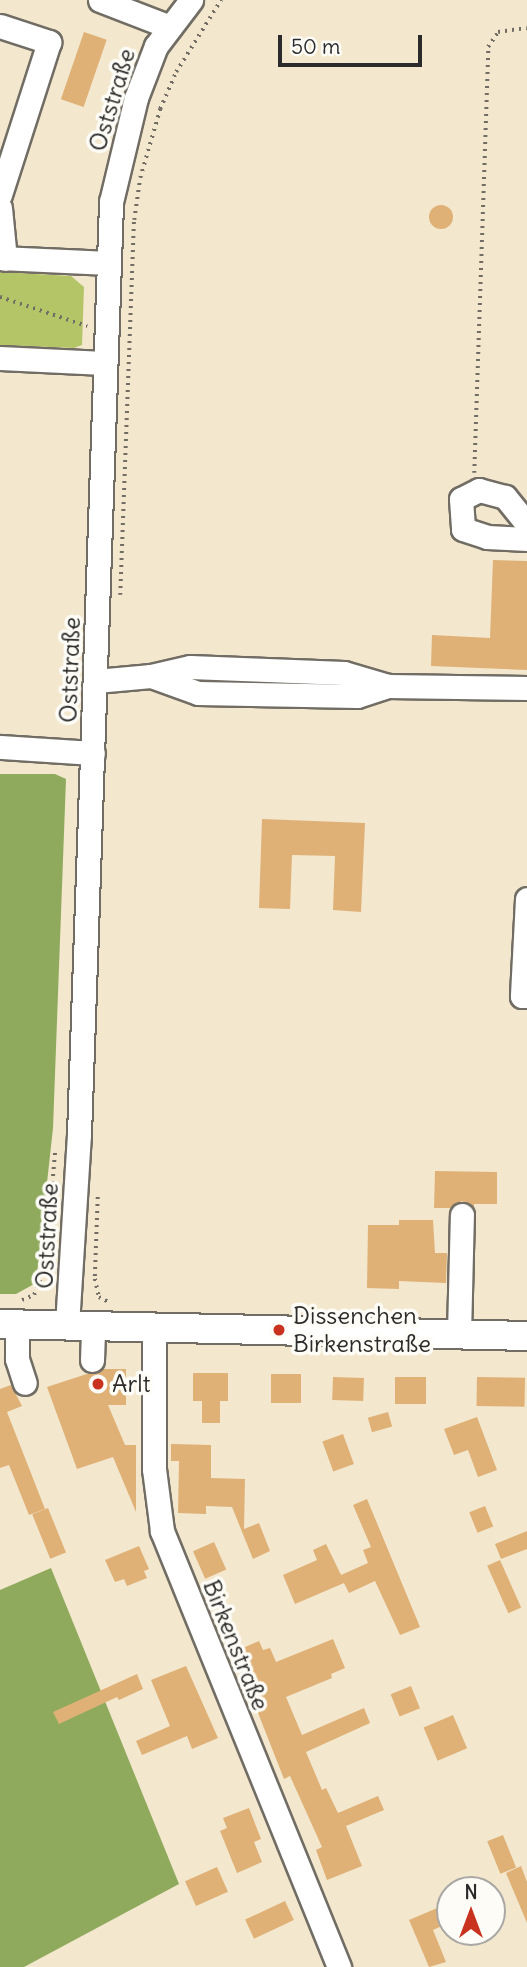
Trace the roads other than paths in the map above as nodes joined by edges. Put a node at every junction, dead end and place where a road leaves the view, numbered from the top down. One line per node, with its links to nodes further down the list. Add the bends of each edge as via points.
1 (100, 0): 4 (street, Oststraße)
2 (191, 0): 4 (street, Oststraße)
3 (0, 26): 5 (street, via 49,42)
4 (170, 27): 8 (street, Oststraße, via 156,46 136,98 111,202)
5 (0, 194)
6 (0, 208): 7 (street)
7 (2, 259): 8 (street)
8 (109, 263): 10 (street, Oststraße)
9 (0, 358): 10 (street)
10 (104, 363): 13 (street, Oststraße)
11 (527, 524): 12 (street, via 505,497 479,490 461,499 463,529 487,537)
12 (527, 539)
13 (96, 681): 14 (street, via 190,667 344,673 388,686); 16 (street, Oststraße)
14 (527, 688)
15 (0, 747): 16 (street)
16 (93, 753): 21 (street, Oststraße, via 79,1134)
17 (527, 898): 18 (street, via 522,996)
18 (527, 996)
19 (462, 1215): 23 (street)
20 (8, 1324): 21 (main road); 26 (street)
21 (80, 1326): 22 (main road); 25 (street, Oststraße)
22 (154, 1327): 23 (main road); 27 (street, Birkenstraße, via 154,1469 162,1531)
23 (459, 1334): 24 (main road)
24 (527, 1335)
25 (92, 1360)
26 (25, 1383)
27 (340, 1967)

